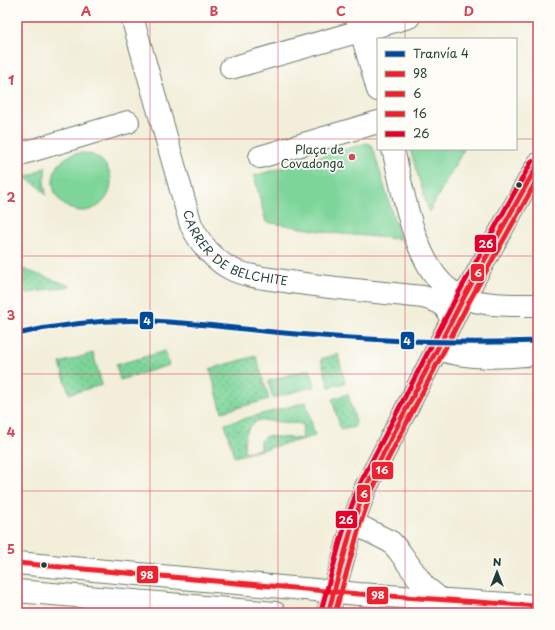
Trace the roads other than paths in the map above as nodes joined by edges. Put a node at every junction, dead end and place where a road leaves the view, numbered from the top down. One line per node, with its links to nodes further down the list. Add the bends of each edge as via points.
1 (132, 17): 13 (street, CARRER DE BELCHITE, via 191,225 200,243 213,256 231,269 253,276)
2 (409, 17): 3 (street)
3 (359, 24): 4 (street); 5 (street)
4 (231, 68)
5 (377, 87)
6 (128, 122): 9 (street)
7 (377, 122): 10 (street)
8 (393, 150): 12 (street, via 412,228)
9 (17, 155)
10 (260, 157)
11 (538, 164): 14 (street)
12 (434, 273): 13 (street, via 434,289); 14 (street, via 452,292)
13 (423, 297): 16 (street, CARRER DE BELCHITE, via 441,302)
14 (464, 297): 15 (street, via 489,304); 16 (street)
15 (538, 305)
16 (452, 321): 17 (street)
17 (438, 349): 18 (street, via 477,357); 19 (street, via 366,487)
18 (538, 354)
19 (353, 524): 21 (street); 23 (street, via 391,542 424,586)
20 (17, 563): 21 (street)
21 (333, 590): 23 (street); 27 (street)
22 (17, 591): 25 (street)
23 (440, 599): 24 (street)
24 (538, 606)
25 (142, 607): 26 (street)
26 (276, 613)
27 (328, 613)

